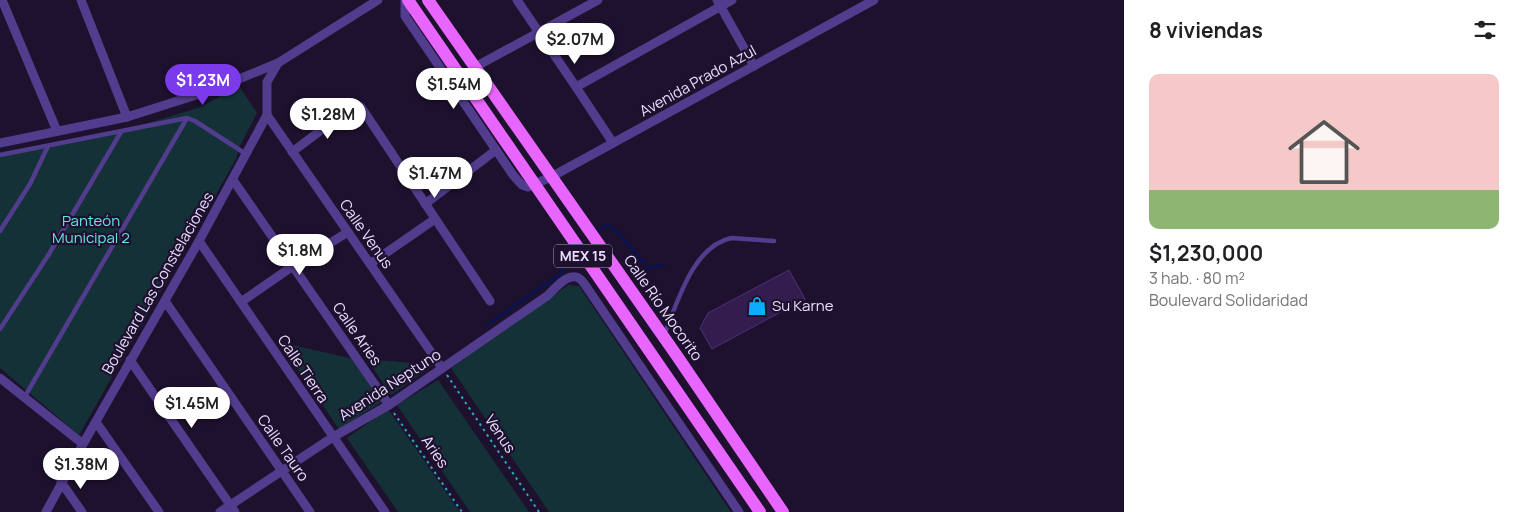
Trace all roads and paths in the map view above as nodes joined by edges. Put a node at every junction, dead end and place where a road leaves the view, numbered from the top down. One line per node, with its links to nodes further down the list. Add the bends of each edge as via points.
1 (2, 0): 19 (street)
2 (81, 0): 17 (street)
3 (378, 0): 12 (street)
4 (407, 0): 24 (street, via 405,16); 30 (main road, MEX 15)
5 (428, 0): 14 (main road, Calle Río Mocorito / MEX 15)
6 (517, 0): 11 (street)
7 (598, 0): 11 (street)
8 (732, 0): 10 (street)
9 (874, 0): 13 (street, Avenida Prado Azul)
10 (719, 3): 13 (street); 15 (street)
11 (538, 33): 14 (street); 15 (street)
12 (278, 63): 16 (street, Boulevard Las Constelaciones, via 267,82); 17 (street, via 212,90)
13 (754, 66): 22 (street, Avenida Prado Azul)
14 (475, 68): 28 (main road, Calle Río Mocorito / MEX 15)
15 (576, 87): 22 (street)
16 (267, 115): 25 (street, Calle Venus); 26 (street, Boulevard Las Constelaciones)
17 (126, 117): 19 (street)
18 (187, 118): 20 (lane); 26 (lane); 47 (lane)
19 (57, 131): 21 (street)
20 (122, 132): 23 (lane); 42 (lane)
21 (0, 143)
22 (613, 143): 28 (street, Avenida Prado Azul)
23 (48, 146): 27 (lane); 33 (lane, via 30,184)
24 (496, 150): 30 (street, via 522,185); 31 (street)
25 (292, 152): 31 (street, via 352,107 359,106); 34 (street, Calle Venus)
26 (246, 154): 29 (street, Boulevard Las Constelaciones)
27 (0, 155)
28 (551, 177): 30 (street, Avenida Prado Azul); 43 (main road, Calle Río Mocorito / MEX 15)
29 (233, 180): 36 (street, Boulevard Las Constelaciones); 38 (street, Calle Aries)
30 (535, 185): 64 (main road, MEX 15)
31 (424, 204): 32 (street)
32 (435, 219): 37 (street); 40 (street)
33 (0, 231)
34 (348, 232): 37 (street, Calle Venus); 38 (street)
35 (774, 241): 43 (lane, via 731,238 712,246 692,270)
36 (199, 242): 39 (street, Boulevard Las Constelaciones); 41 (street, Calle Tierra)
37 (370, 264): 45 (street, Calle Venus)
38 (293, 266): 41 (street); 48 (street, Calle Aries)
39 (165, 301): 44 (street, Boulevard Las Constelaciones); 52 (street, Calle Tauro)
40 (490, 301)
41 (241, 302): 50 (street, Calle Tierra)
42 (0, 329)
43 (663, 338): 65 (main road, Calle Río Mocorito / MEX 15)
44 (130, 360): 49 (street, Boulevard Las Constelaciones); 54 (street)
45 (442, 368): 48 (street, Avenida Neptuno); 62 (path, Venus); 63 (street, Avenida Neptuno, via 547,296 567,278 579,278)
46 (0, 378): 47 (street)
47 (24, 398): 51 (street)
48 (389, 405): 50 (street, Avenida Neptuno); 61 (path, Aries)
49 (96, 422): 51 (street, Boulevard Las Constelaciones); 57 (street)
50 (333, 437): 52 (street, Avenida Neptuno); 60 (street, Calle Tierra)
51 (83, 444): 53 (street, Boulevard Las Constelaciones)
52 (282, 470): 54 (street, Avenida Neptuno); 59 (street, Calle Tauro)
53 (61, 482): 55 (street, Boulevard Las Constelaciones); 56 (street)
54 (233, 508): 58 (street, Avenida Neptuno)
55 (46, 512)
56 (82, 512)
57 (159, 512)
58 (220, 512)
59 (310, 512)
60 (385, 512)
61 (462, 512)
62 (539, 512)
63 (740, 512)
64 (760, 512)
65 (783, 512)

